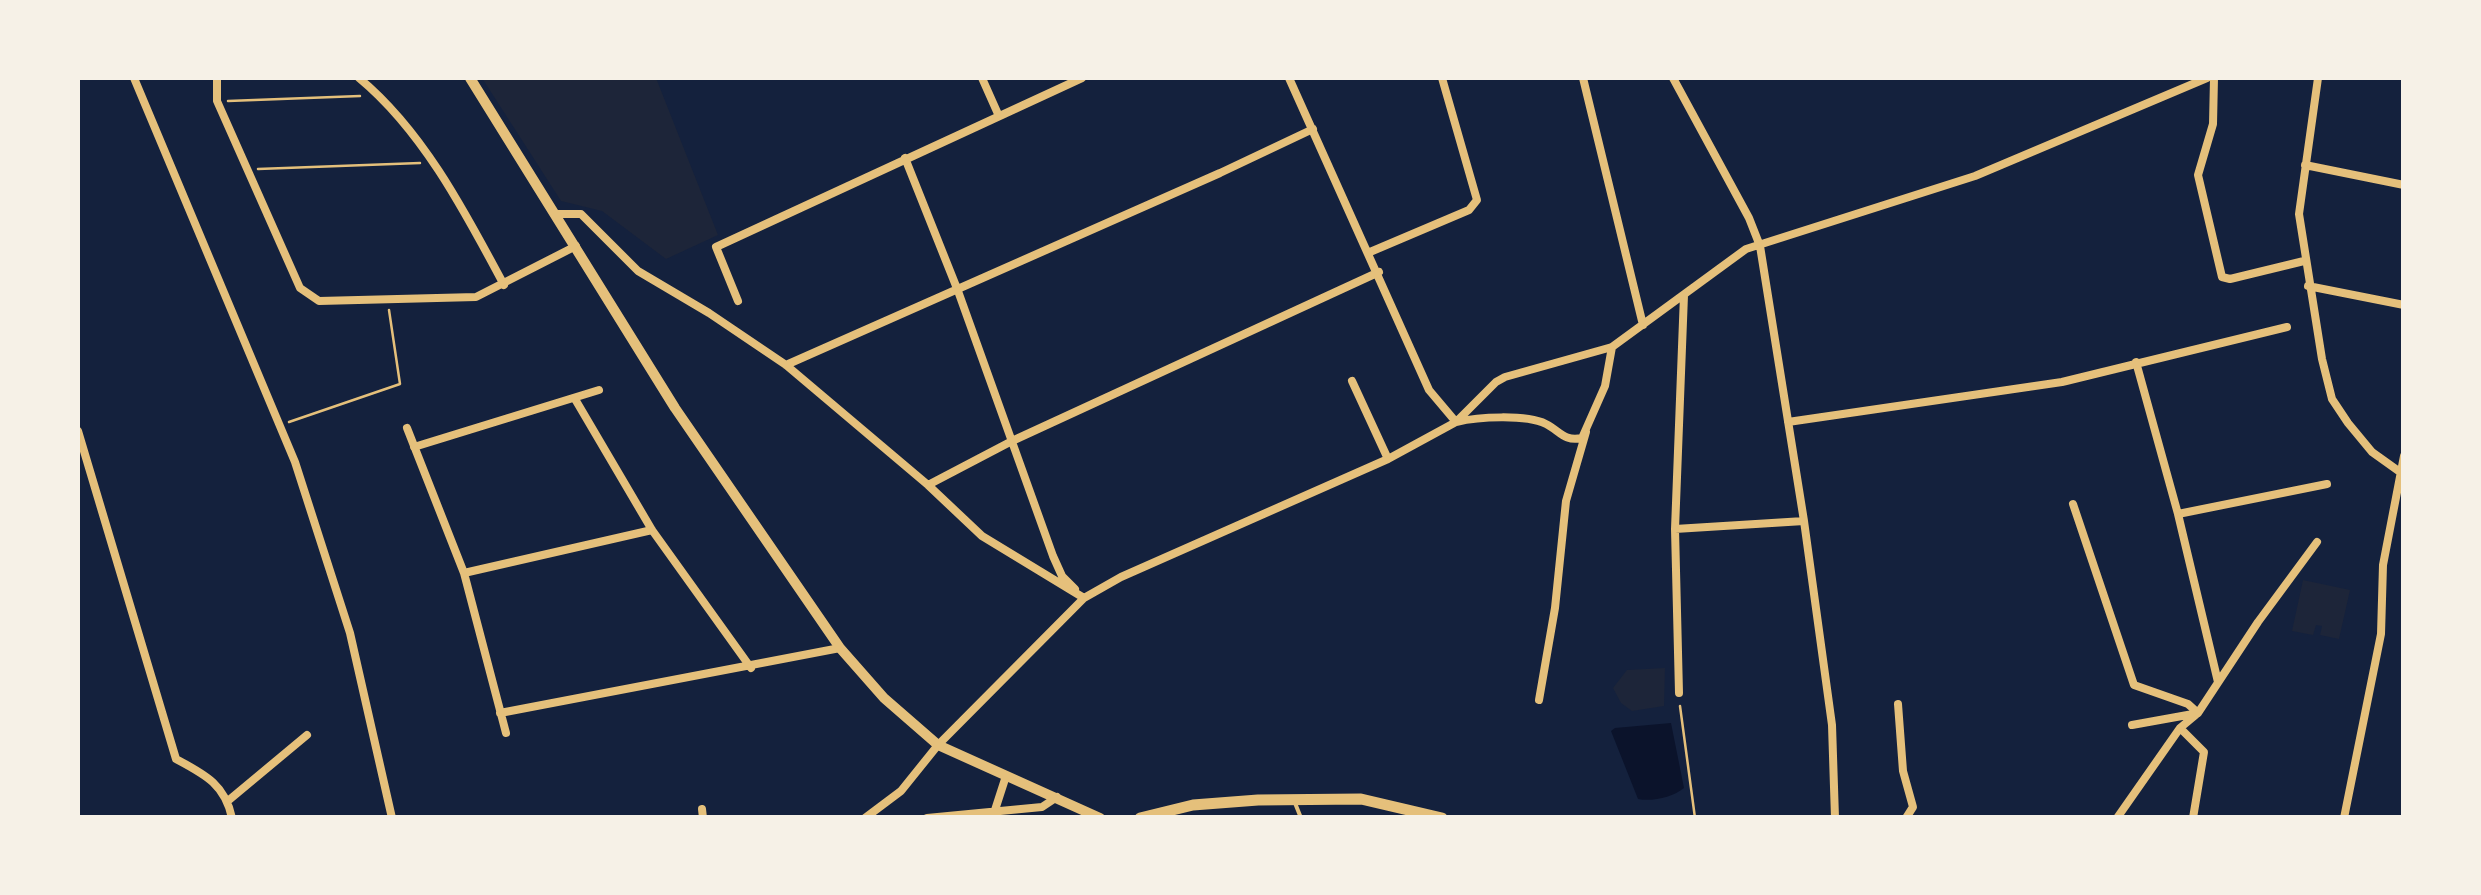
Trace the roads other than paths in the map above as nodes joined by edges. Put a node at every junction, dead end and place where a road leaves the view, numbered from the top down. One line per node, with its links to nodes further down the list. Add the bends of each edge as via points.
1 (134, 78): 77 (street, via 281,425 350,634)
2 (216, 78): 24 (street, via 217,101 300,288 319,302 476,297)
3 (359, 78): 24 (street, via 432,162)
4 (470, 78): 18 (street)
5 (982, 78): 13 (street)
6 (1082, 78): 13 (street)
7 (1290, 78): 14 (street)
8 (1442, 78): 21 (street, via 1477,200 1469,210)
9 (1583, 78): 30 (street)
10 (1672, 78): 20 (street)
11 (2210, 78): 20 (street, via 1974,176); 22 (street, via 2213,124 2198,175 2222,278)
12 (2318, 78): 16 (street)
13 (998, 114): 15 (street)
14 (1313, 128): 21 (street); 26 (street)
15 (905, 158): 26 (street); 28 (street, via 716,247)
16 (2304, 165): 17 (street); 22 (street)
17 (2404, 185)
18 (557, 214): 19 (street); 34 (street, via 580,214 638,271)
19 (576, 246): 24 (street); 58 (street, via 675,408)
20 (1760, 246): 27 (street, via 1732,258); 39 (street)
21 (1370, 252): 23 (street)
22 (2304, 261): 25 (street)
23 (1378, 272): 38 (street, via 1429,390); 43 (street)
24 (504, 285)
25 (2308, 286): 29 (street); 47 (street, via 2332,399 2372,452)
26 (958, 290): 34 (street); 43 (street)
27 (1684, 295): 30 (street); 53 (street)
28 (738, 301)
29 (2404, 305)
30 (1643, 325): 32 (street)
31 (2288, 326): 33 (street)
32 (1612, 346): 38 (street, via 1505,377); 42 (street)
33 (2136, 362): 39 (street, via 2062,382); 51 (street)
34 (786, 365): 49 (street)
35 (1352, 381): 46 (street)
36 (600, 390): 37 (street)
37 (575, 400): 44 (street); 54 (street)
38 (1456, 422): 42 (street, via 1532,420 1574,440); 46 (street)
39 (1788, 422): 52 (street)
40 (408, 428): 44 (street)
41 (78, 431): 73 (street, via 176,759 212,778)
42 (1586, 432): 62 (street, via 1566,501)
43 (1012, 441): 49 (street); 57 (street, via 1062,576)
44 (414, 447): 56 (street)
45 (2404, 456): 47 (street)
46 (1388, 459): 57 (street)
47 (2400, 472): 88 (street, via 2383,565 2380,634)
48 (2328, 484): 51 (street)
49 (928, 485): 57 (street, via 982,536)
50 (2073, 504): 65 (street, via 2134,685)
51 (2178, 514): 60 (street)
52 (1804, 521): 53 (street); 84 (street, via 1832,724)
53 (1675, 529): 61 (street)
54 (652, 530): 56 (street); 59 (street)
55 (2317, 542): 60 (street)
56 (464, 573): 64 (street)
57 (1084, 598): 70 (street)
58 (840, 648): 59 (street); 70 (street)
59 (751, 668): 64 (street)
60 (2218, 682): 65 (street)
61 (1678, 692)
62 (1539, 700)
63 (1898, 704): 85 (street, via 1913,807)
64 (500, 713): 68 (street)
65 (2198, 713): 66 (street); 67 (street)
66 (2132, 725)
67 (2180, 728): 86 (street); 87 (street, via 2204,752)
68 (506, 733)
69 (307, 735): 73 (street)
70 (938, 745): 71 (street); 78 (street, via 901,791)
71 (1006, 776): 72 (street); 75 (street)
72 (1057, 797): 75 (street, via 1042,807); 80 (street)
73 (228, 800): 76 (street)
74 (1293, 800): 81 (main road, via 1194,805); 82 (lane); 83 (main road, via 1361,799)
75 (995, 810): 79 (street)
76 (232, 818)
77 (392, 818)
78 (865, 818)
79 (927, 818)
80 (1100, 818)
81 (1140, 818)
82 (1300, 818)
83 (1442, 818)
84 (1835, 818)
85 (1906, 818)
86 (2117, 818)
87 (2193, 818)
88 (2344, 818)

